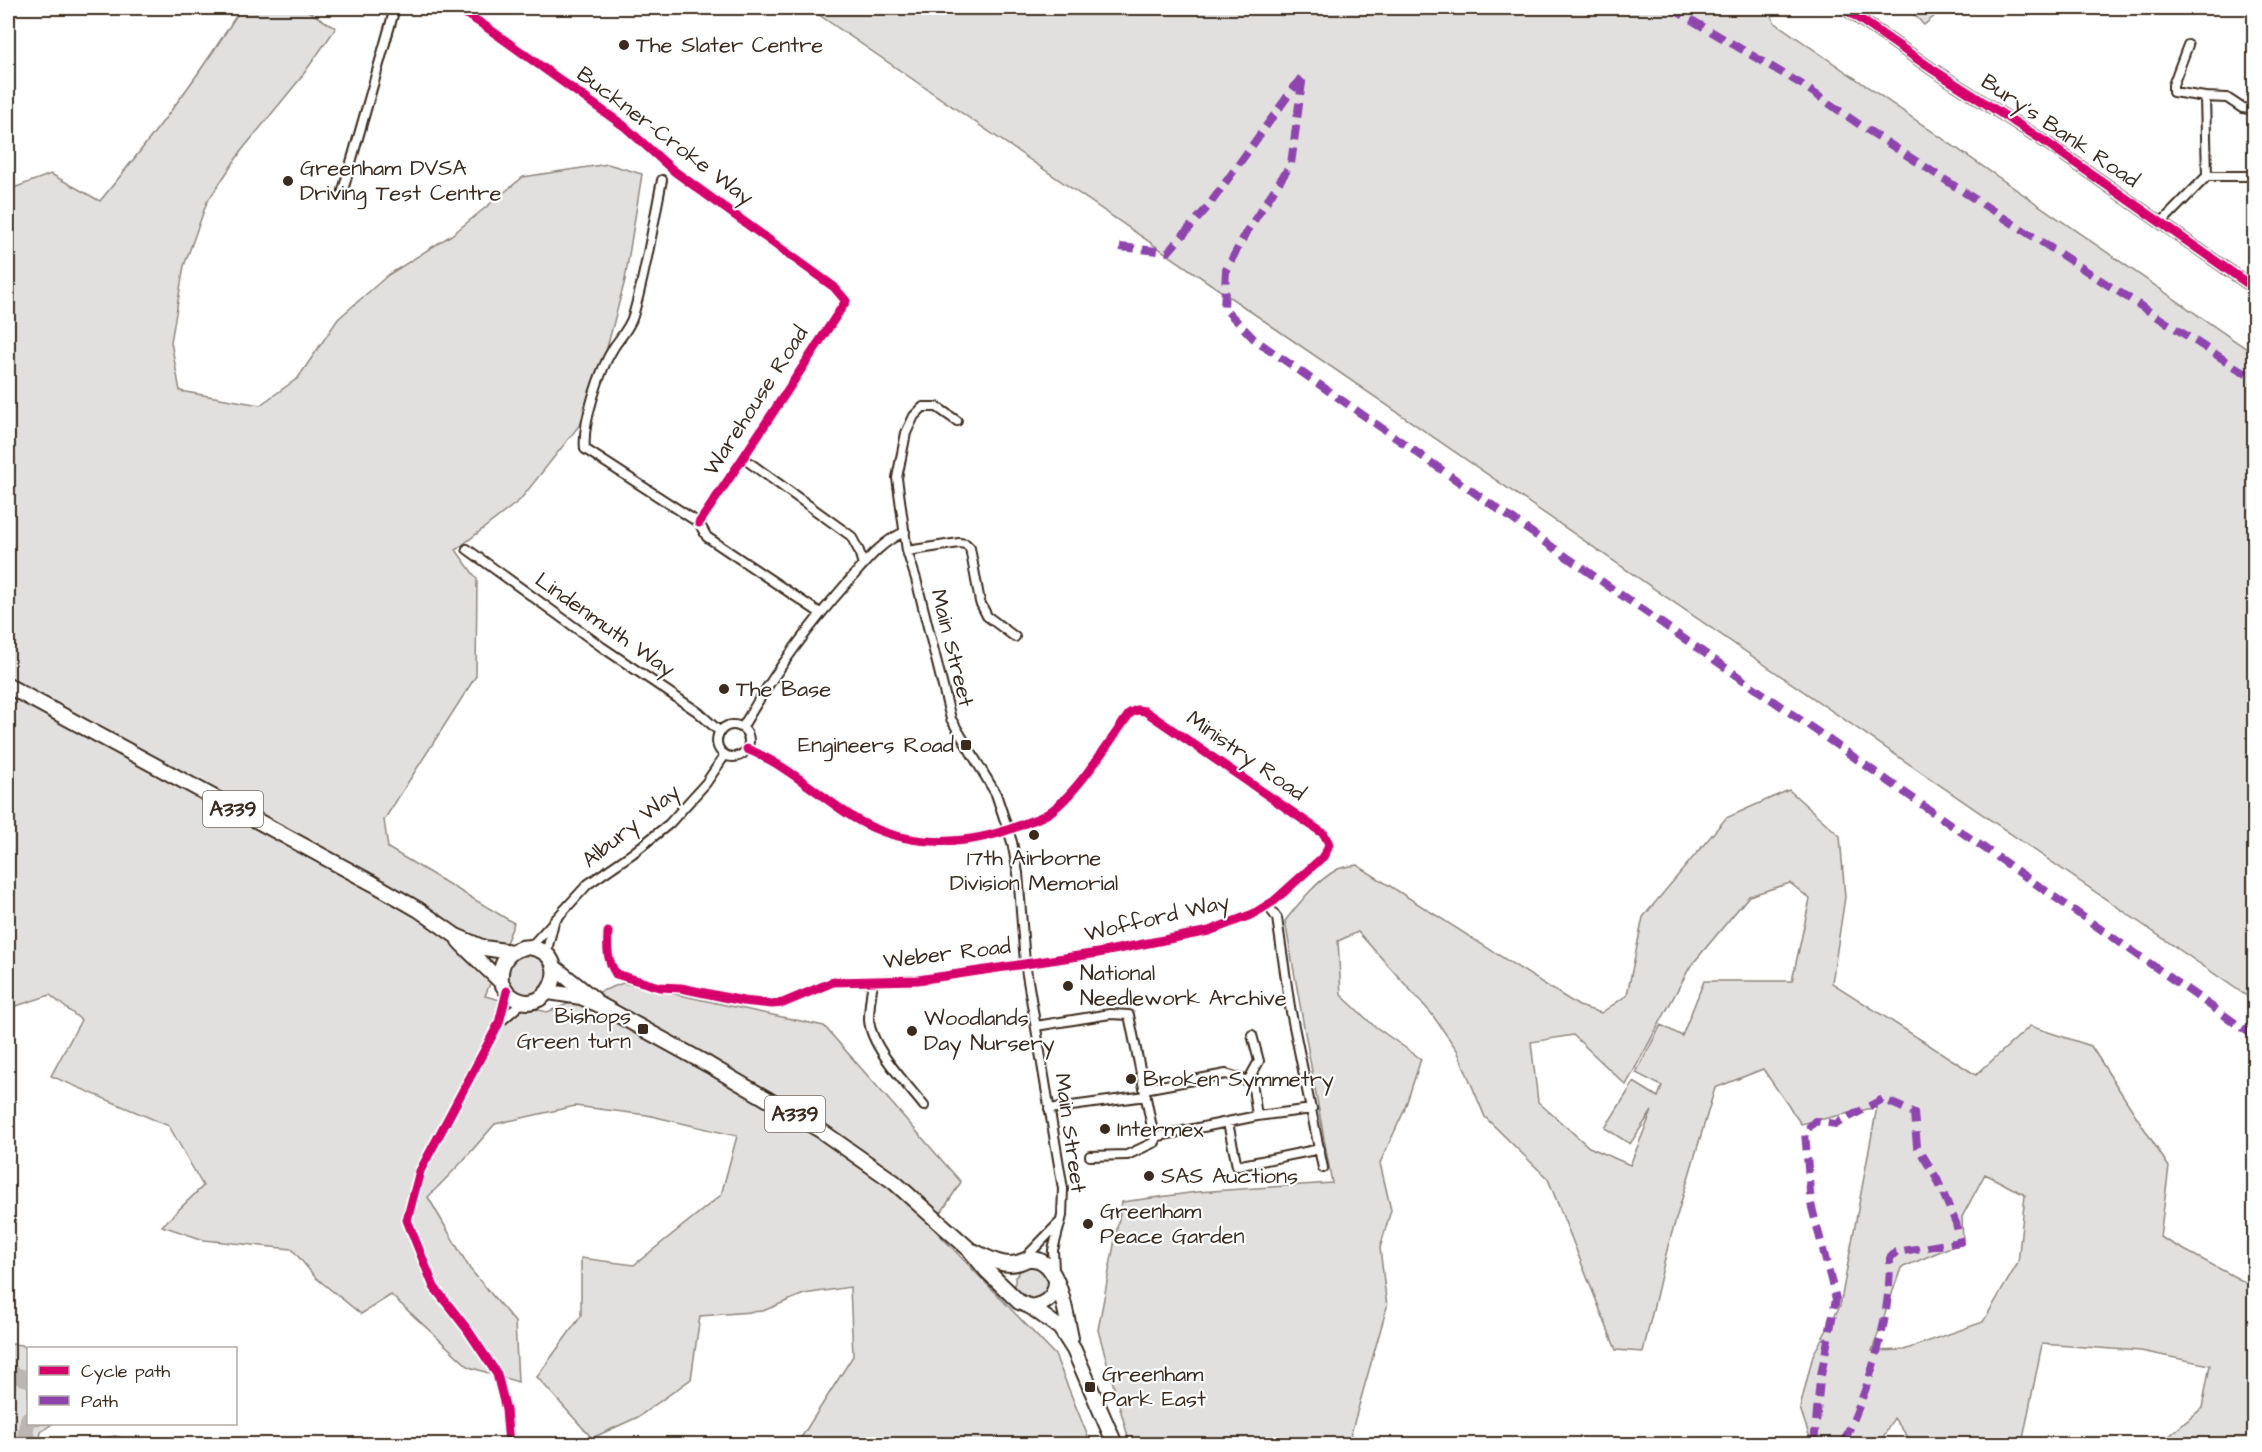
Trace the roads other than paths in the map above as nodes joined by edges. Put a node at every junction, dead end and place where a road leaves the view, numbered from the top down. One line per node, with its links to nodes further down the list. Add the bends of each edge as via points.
1 (395, 8): 10 (street)
2 (457, 8): 13 (street, Buckner-Croke Way, via 626,128 674,171 834,287)
3 (1844, 8): 11 (street, Bury's Bank Road)
4 (2188, 45): 5 (street, via 2173,92)
5 (2205, 97): 6 (street, via 2227,98 2242,108 2250,109); 7 (street)
6 (2254, 104)
7 (2207, 176): 8 (street); 11 (street)
8 (2254, 176)
9 (662, 180): 16 (street, via 633,319 607,360 587,418 584,440 585,448)
10 (342, 194)
11 (2161, 223): 12 (street, Bury's Bank Road)
12 (2254, 288)
13 (846, 301): 15 (street, Warehouse Road)
14 (957, 422): 17 (street, Main Street, via 936,407 923,407 914,416 906,433 897,478)
15 (743, 459): 16 (street, Warehouse Road); 20 (street, via 851,536)
16 (699, 523): 21 (street, via 707,537)
17 (905, 532): 19 (street, Main Street); 20 (street, via 888,541)
18 (467, 549): 25 (street, Lindenmuth Way, via 698,712)
19 (907, 551): 22 (street, via 966,544 987,616); 28 (street, Main Street, via 951,719 996,794)
20 (863, 565): 21 (street)
21 (820, 613): 24 (street)
22 (1015, 637)
23 (8, 686): 33 (highway, A339, via 374,884)
24 (742, 728): 25 (street, via 732,725); 26 (street, via 748,735)
25 (720, 732): 27 (street, via 718,747)
26 (747, 749): 27 (street, via 740,756); 28 (street, via 767,758 854,818 897,836 953,842)
27 (725, 755): 31 (street, Albury Way, via 669,824 588,884)
28 (1009, 830): 29 (street, Ministry Road, via 1048,814 1063,801 1130,713 1137,710 1145,711); 36 (street, Main Street, via 1018,873)
29 (1324, 834): 30 (street, Wofford Way, via 1329,844 1324,855)
30 (1268, 906): 36 (street, Wofford Way, via 1198,933); 50 (street, via 1277,918 1290,1007)
31 (554, 921): 34 (street, Albury Way, via 535,942); 35 (street, Albury Way)
32 (608, 932): 38 (street, Weber Road, via 609,964 616,974 659,987 772,1004 833,981)
33 (456, 936): 34 (highway, A339, via 484,948); 39 (highway, A339)
34 (519, 950): 35 (highway, via 536,949); 39 (highway, via 502,966)
35 (546, 954): 37 (highway)
36 (1025, 963): 38 (street, Weber Road, via 955,976); 44 (street, Main Street)
37 (554, 967): 40 (highway); 42 (highway, A339)
38 (873, 982): 48 (street, via 871,1031)
39 (504, 987): 41 (highway); 43 (street)
40 (549, 992): 41 (highway, via 533,1001); 42 (highway, A339, via 581,997)
41 (524, 1001): 43 (street)
42 (602, 1006): 58 (highway, A339, via 820,1130 894,1182)
43 (499, 1023): 64 (street, via 420,1171 407,1221 434,1287 496,1374 506,1410)
44 (1036, 1026): 47 (street, via 1110,1014 1129,1015); 49 (street, Main Street)
45 (1252, 1035): 46 (street, via 1259,1061)
46 (1248, 1081): 47 (street, via 1226,1074); 51 (street)
47 (1145, 1093): 49 (street); 53 (street)
48 (924, 1106)
49 (1049, 1108): 57 (street, Main Street, via 1063,1190)
50 (1312, 1108): 51 (street); 54 (street)
51 (1257, 1116): 52 (street)
52 (1228, 1123): 53 (street); 54 (street, via 1236,1166)
53 (1154, 1137): 55 (street, via 1155,1142 1127,1155)
54 (1320, 1149): 56 (street)
55 (1090, 1156)
56 (1323, 1168)
57 (1059, 1223): 59 (street, Main Street); 60 (street, Main Street, via 1053,1250)
58 (969, 1249): 59 (highway, A339, via 998,1262); 61 (highway, A339)
59 (1020, 1262): 60 (highway, via 1043,1261); 61 (highway, via 1009,1275)
60 (1055, 1275): 62 (highway, via 1053,1295); 63 (highway)
61 (1014, 1298): 62 (highway)
62 (1032, 1306): 63 (highway, via 1060,1328)
63 (1074, 1350): 65 (highway)
64 (509, 1444)
65 (1114, 1444)

